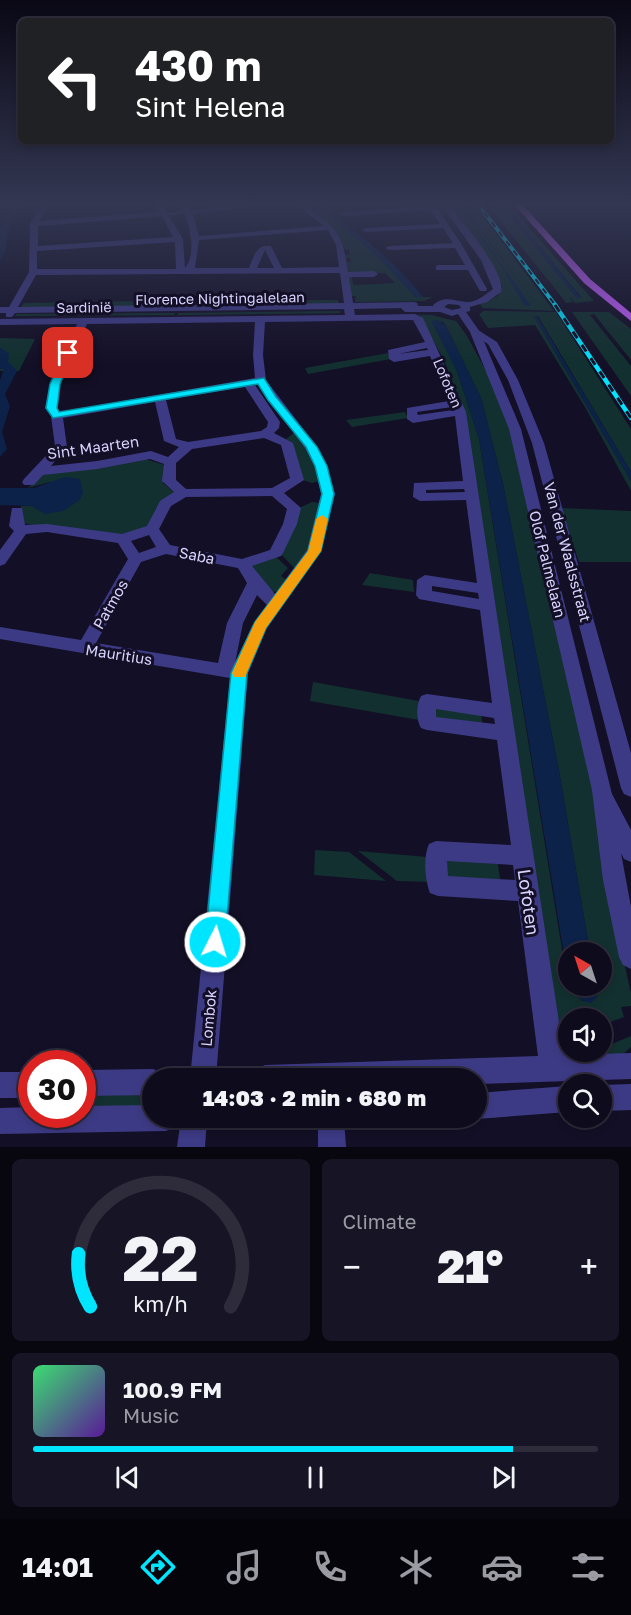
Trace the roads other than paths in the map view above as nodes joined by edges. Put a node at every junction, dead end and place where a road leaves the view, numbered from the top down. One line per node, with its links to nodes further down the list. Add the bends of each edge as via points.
1 (34, 257): 16 (street)
2 (182, 257): 14 (street)
3 (193, 257): 15 (street)
4 (258, 257): 12 (street)
5 (272, 257): 13 (street)
6 (341, 257): 17 (street)
7 (464, 257): 10 (street)
8 (482, 257): 21 (street, via 499,285 498,290)
9 (566, 257): 23 (main road, via 615,307)
10 (470, 267): 11 (street); 19 (street)
11 (439, 268)
12 (252, 270): 13 (street); 15 (street)
13 (279, 270): 17 (street)
14 (180, 271): 15 (street); 16 (street)
15 (190, 271)
16 (33, 272): 22 (street)
17 (343, 272): 18 (street); 20 (street)
18 (374, 274)
19 (483, 289)
20 (349, 308): 21 (street, Florence Nightingalelaan); 22 (street, Florence Nightingalelaan); 24 (street, Sardinië); 25 (street, Sardinië)
21 (460, 308): 27 (street, Olof Palmelaan)
22 (6, 313): 26 (street, Sardinië)
23 (631, 318)
24 (260, 320): 26 (street, Sardinië); 28 (street)
25 (420, 320): 56 (street, Lofoten, via 458,407)
26 (83, 321): 30 (street, via 55,384 51,408)
27 (477, 338): 58 (street, Van der Waalsstraat, via 492,342 518,390 538,443); 59 (street, Olof Palmelaan, via 515,429)
28 (254, 382): 29 (street); 31 (street, Lombok)
29 (160, 399): 30 (street); 33 (street)
30 (57, 416): 35 (street)
31 (281, 420): 32 (street); 52 (street, Lombok, via 311,447 328,494 314,551)
32 (265, 434): 34 (street); 41 (street, via 287,443 297,480)
33 (170, 441): 34 (street); 36 (street, Sint Maarten)
34 (188, 446): 37 (street)
35 (61, 447): 38 (street); 39 (street)
36 (151, 455): 37 (street, Sint Maarten); 38 (street, Sint Maarten)
37 (170, 462): 42 (street, via 169,481)
38 (69, 468): 39 (street, Sint Maarten)
39 (40, 471): 40 (street)
40 (29, 482)
41 (275, 492): 42 (street); 50 (street, Saba, via 294,508 291,524 276,553)
42 (183, 494): 44 (street, via 165,504)
43 (17, 512): 45 (street, via 16,525)
44 (152, 529): 46 (street); 47 (street)
45 (22, 530): 46 (street, via 47,528); 49 (street)
46 (123, 538): 48 (street)
47 (165, 549): 48 (street, Saba); 50 (street, Saba)
48 (135, 559): 54 (street, Patmos)
49 (0, 561)
50 (243, 564): 51 (street)
51 (255, 583): 52 (street); 55 (street, via 235,623)
52 (275, 604): 55 (street, Lombok)
53 (0, 633): 54 (street, Mauritius)
54 (85, 648): 55 (street, Mauritius)
55 (232, 672): 65 (street, Lombok)
56 (503, 712): 57 (street, Lofoten); 57 (street, via 427,701 427,723)
57 (506, 733): 61 (street, Lofoten)
58 (631, 789)
59 (602, 790): 60 (street, Olof Palmelaan); 63 (street, Olof Palmelaan, via 614,880)
60 (631, 852)
61 (523, 856): 62 (street, Lofoten); 62 (street, via 436,851 438,886)
62 (528, 891): 66 (street, Lofoten)
63 (631, 957)
64 (631, 1066): 66 (street)
65 (203, 1068)
66 (553, 1070): 67 (street)
67 (487, 1072)
68 (142, 1082): 69 (street)
69 (96, 1083)
70 (0, 1085): 71 (street)
71 (18, 1085)
72 (631, 1097): 73 (street)
73 (612, 1098)
74 (558, 1101): 75 (street)
75 (487, 1105)
76 (142, 1118): 77 (street)
77 (0, 1121)
78 (193, 1128): 80 (street)
79 (331, 1128): 81 (street)
80 (191, 1147)
81 (332, 1147)

